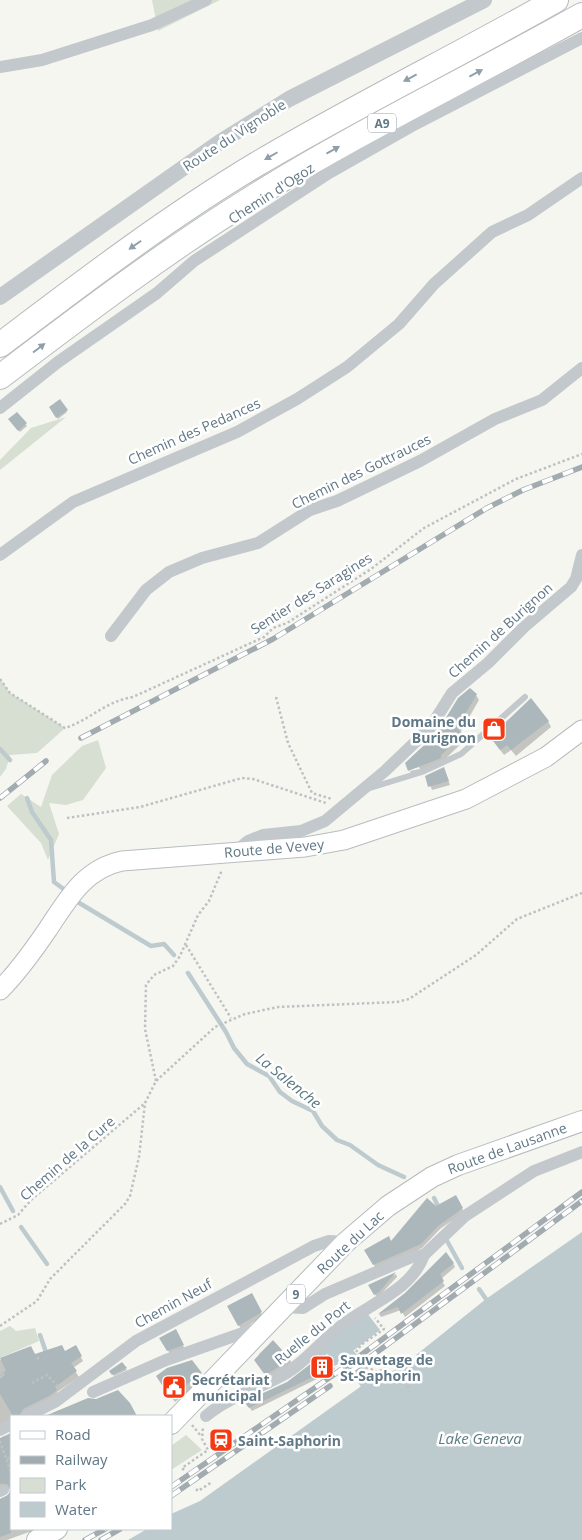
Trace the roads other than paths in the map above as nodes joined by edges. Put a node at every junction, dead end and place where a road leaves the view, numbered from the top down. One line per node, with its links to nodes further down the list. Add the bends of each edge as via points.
1 (206, 0): 6 (street, via 138,30 42,60)
2 (484, 0): 8 (street, Route du Vignoble, via 289,99 220,142)
3 (550, 3): 9 (highway, A9, one-way to 9, via 255,165 133,246)
4 (582, 15): 11 (highway, A9, one-way to 4, via 188,239 318,158)
5 (582, 38): 12 (street, Chemin d'Ogoz, via 329,173 194,261)
6 (0, 66)
7 (582, 178): 14 (street, Chemin des Pedances, via 528,215 492,232 434,284 399,324 347,367 237,432 73,502)
8 (0, 297)
9 (0, 345)
10 (582, 368): 15 (street, Chemin des Gottrauces, via 542,400 495,419 420,461 337,501 310,510 258,543 202,558 169,572 146,590)
11 (0, 377)
12 (0, 408)
13 (582, 555): 18 (street, Chemin de Burignon, via 571,587 452,693 430,728)
14 (0, 556)
15 (111, 636)
16 (525, 697): 18 (lane, via 461,754 422,772)
17 (582, 730): 19 (main road, Route de Vevey, via 530,767 442,808 344,840 305,847)
18 (362, 790): 19 (street, Chemin de Burignon, via 325,821 301,831 263,835 248,841)
19 (235, 852): 20 (main road, Route de Vevey, via 122,862 99,870 72,893 24,962)
20 (0, 990)
21 (582, 1121): 23 (main road, Route de Lausanne / 9, via 481,1155)
22 (582, 1152): 25 (street, Ruelle du Port, via 534,1171 465,1216)
23 (432, 1177): 24 (main road, Route du Lac / 9, via 388,1206)
24 (346, 1242): 26 (main road, Route du Lac / 9); 29 (street, Chemin Neuf, via 329,1241 314,1246 179,1316 123,1349 55,1402)
25 (424, 1255): 26 (street, via 414,1256 335,1290 303,1308); 30 (street, Ruelle du Port, via 406,1282 342,1325 296,1367)
26 (284, 1307): 27 (main road, Route du Lac / 9)
27 (267, 1324): 28 (street, via 166,1360); 31 (main road, Route du Lac / 9)
28 (93, 1392)
29 (29, 1415)
30 (206, 1416)
31 (172, 1423)
32 (55, 1530): 33 (main road)
33 (37, 1540)

